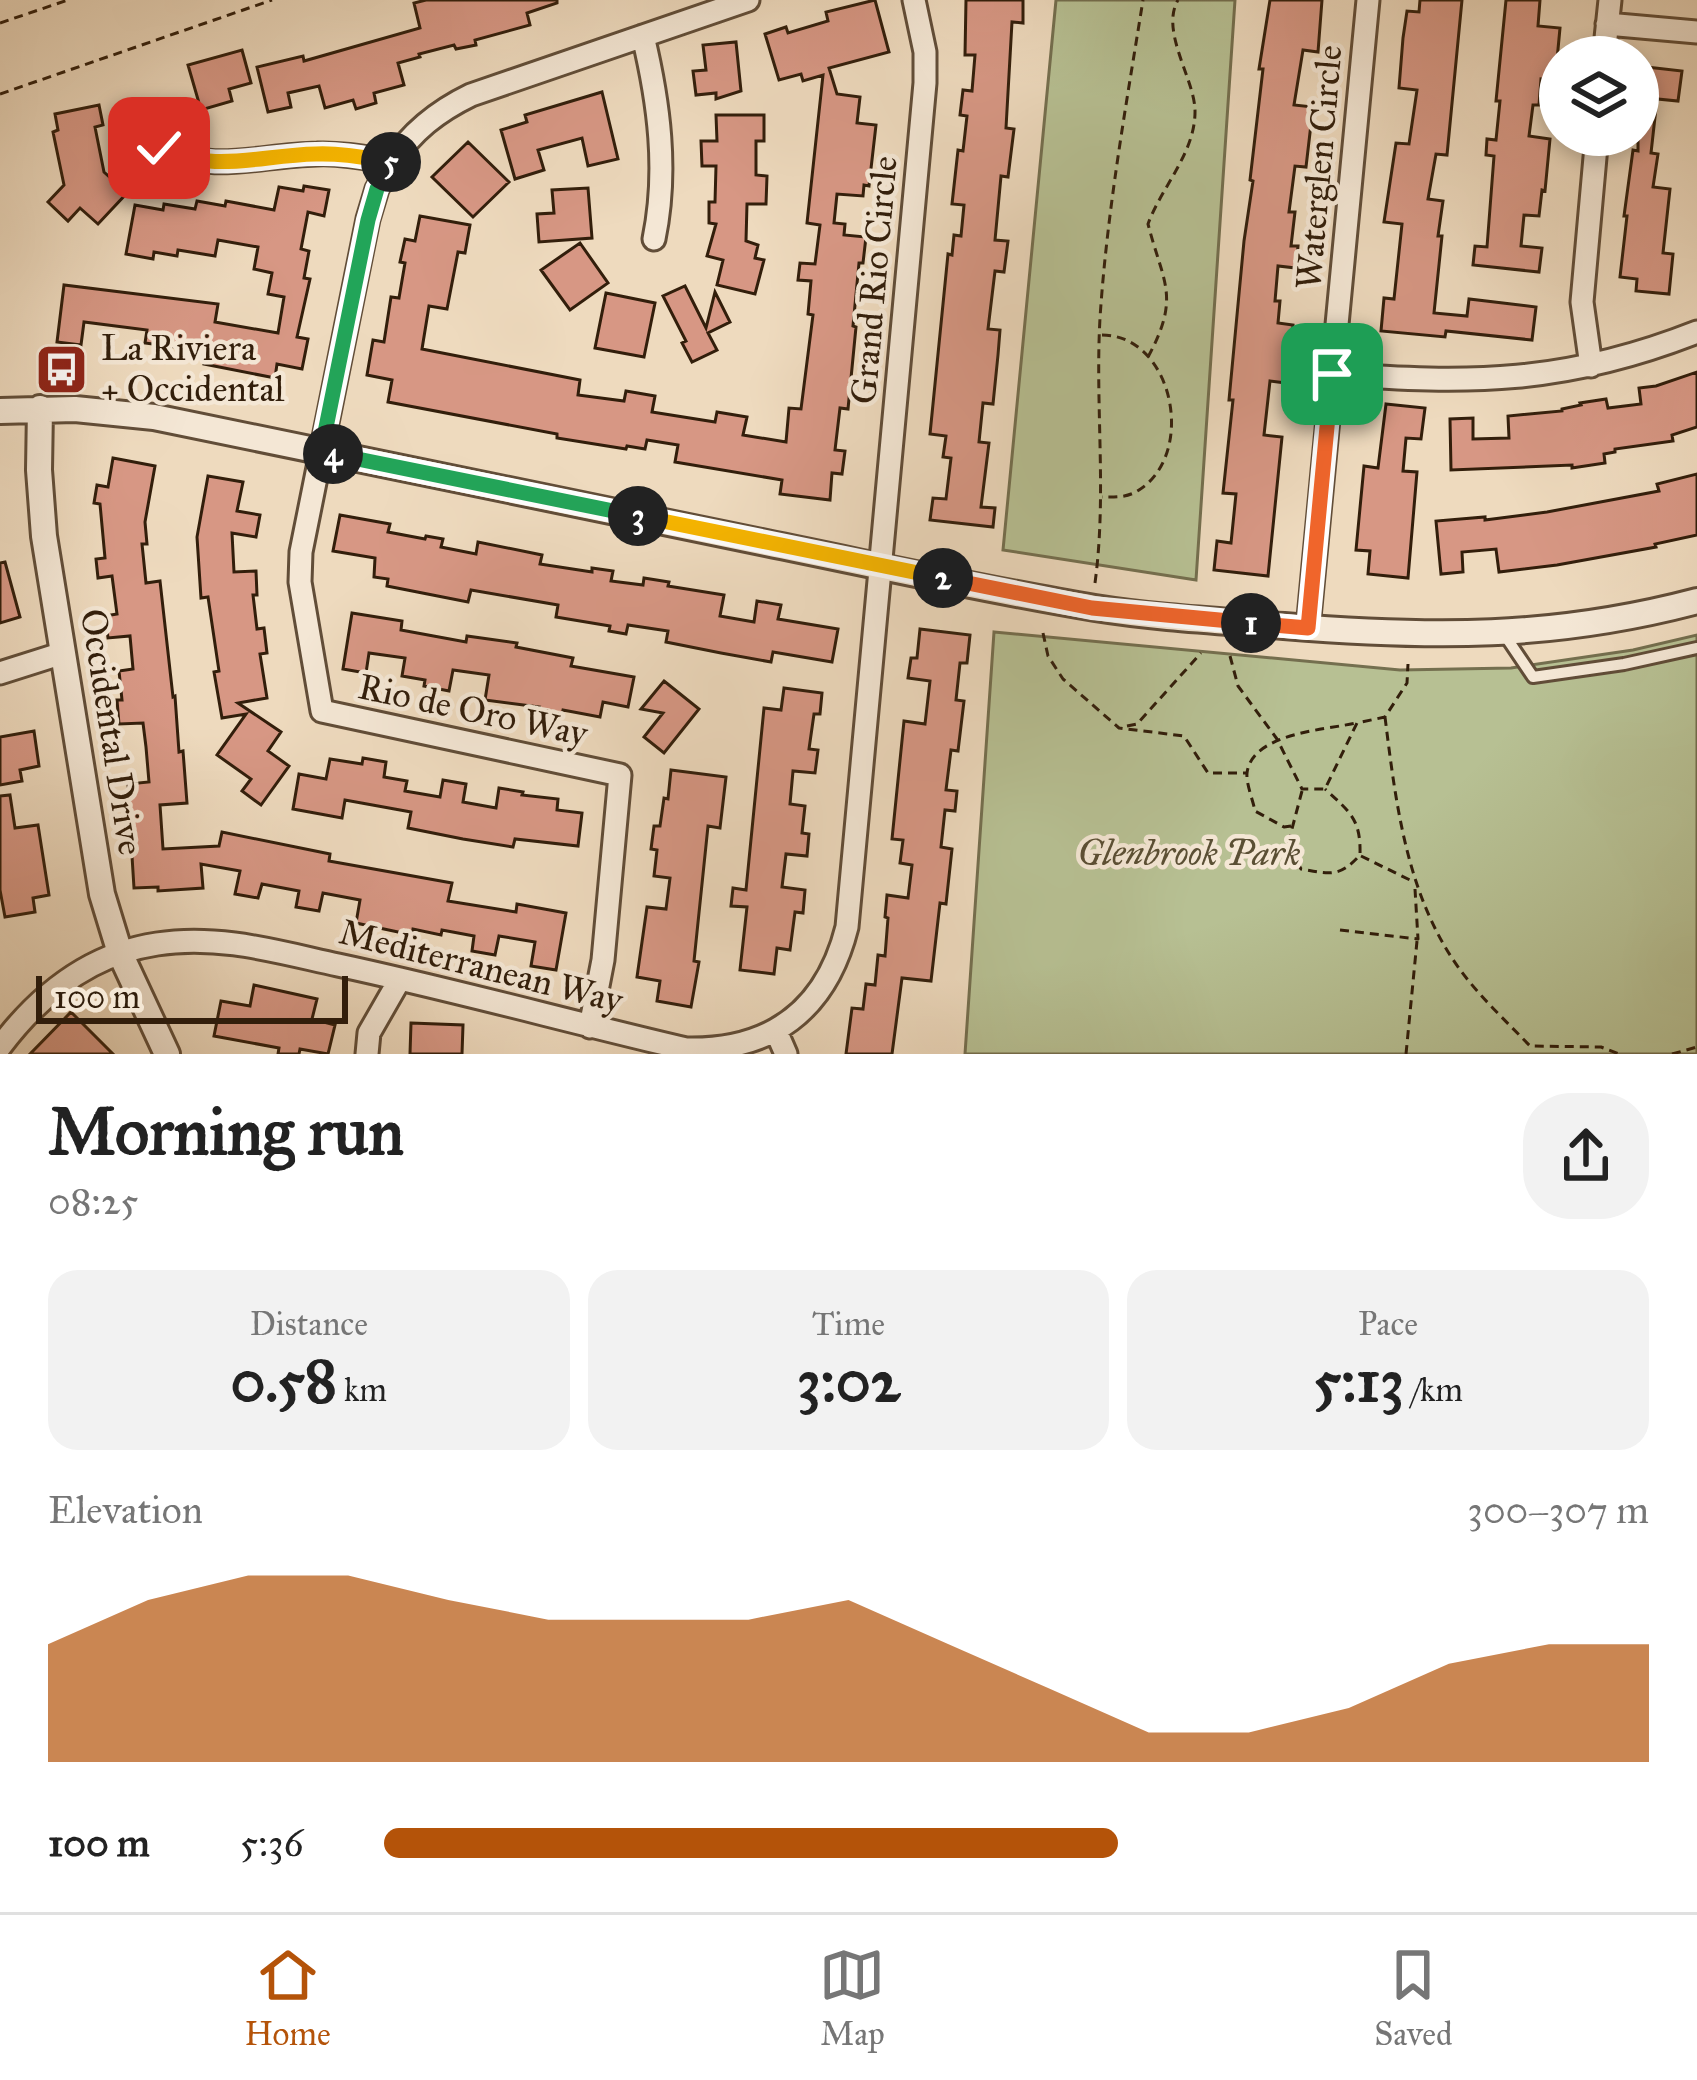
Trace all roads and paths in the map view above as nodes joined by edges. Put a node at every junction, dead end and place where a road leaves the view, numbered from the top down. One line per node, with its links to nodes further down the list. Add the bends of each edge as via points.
1 (68, 0): 9 (path)
2 (272, 0): 14 (path)
3 (748, 0): 12 (street)
4 (914, 0): 28 (street, Grand Rio Circle, via 925,83)
5 (1143, 0): 20 (path)
6 (1178, 0): 21 (path, via 1173,22 1195,122 1148,224 1168,288)
7 (1368, 0): 23 (street, Waterglen Circle)
8 (1610, 0): 10 (street)
9 (0, 22)
10 (1607, 24): 11 (street); 13 (street)
11 (1697, 32)
12 (643, 36): 17 (street, via 457,102); 18 (street, via 662,183)
13 (1606, 36)
14 (0, 94)
15 (159, 148): 17 (street, via 235,164 315,154)
16 (1595, 156): 22 (street, via 1582,302)
17 (392, 162): 26 (street, via 368,220)
18 (654, 239)
19 (1697, 332): 22 (street)
20 (1100, 334): 21 (path, via 1129,340); 27 (path)
21 (1148, 357): 27 (path, via 1170,398 1167,451 1142,489)
22 (1591, 367): 23 (street, via 1469,381)
23 (1332, 374): 31 (street, Waterglen Circle)
24 (40, 408): 25 (street); 26 (street, via 134,415); 35 (street, Occidental Drive, via 44,536)
25 (0, 410)
26 (321, 452): 28 (street); 54 (street, Rio de Oro Way, via 300,567 322,712 620,775)
27 (1101, 496): 30 (path)
28 (880, 566): 30 (street); 55 (street, Mediterranean Way, via 847,927 829,979)
29 (1697, 601): 33 (street)
30 (1092, 608): 31 (street)
31 (1308, 628): 33 (street)
32 (1043, 633): 42 (path, via 1063,679)
33 (1504, 633): 34 (lane, via 1533,677)
34 (1697, 648)
35 (63, 653): 39 (street); 52 (street, Occidental Drive, via 101,894)
36 (1201, 653): 42 (path, via 1137,724)
37 (1230, 656): 43 (path, via 1238,686)
38 (1408, 664): 40 (path, via 1407,683)
39 (0, 674)
40 (1385, 717): 41 (path); 49 (path)
41 (1357, 723): 43 (path); 46 (path)
42 (1119, 728): 44 (path, via 1184,736 1208,773)
43 (1277, 740): 44 (path, via 1257,750); 45 (path)
44 (1247, 773): 47 (path, via 1256,811)
45 (1302, 789): 46 (path); 47 (path)
46 (1325, 789): 48 (path, via 1354,815)
47 (1292, 826): 48 (path, via 1288,844 1301,869 1346,870)
48 (1360, 855): 49 (path)
49 (1414, 883): 51 (path); 62 (path, via 1462,973 1530,1046)
50 (1340, 931): 51 (path)
51 (1418, 939): 61 (path)
52 (120, 953): 53 (street, Mediterranean Way, via 217,941); 56 (street, Mediterranean Way, via 39,1001); 58 (street, Occidental Drive)
53 (400, 979): 54 (street, Mediterranean Way); 59 (street, via 369,1033)
54 (590, 1027): 55 (street, Mediterranean Way, via 686,1049 731,1047)
55 (776, 1031): 60 (street)
56 (0, 1047)
57 (1697, 1047): 63 (path)
58 (166, 1054)
59 (367, 1054)
60 (786, 1054)
61 (1406, 1054)
62 (1618, 1054)
63 (1672, 1054)

